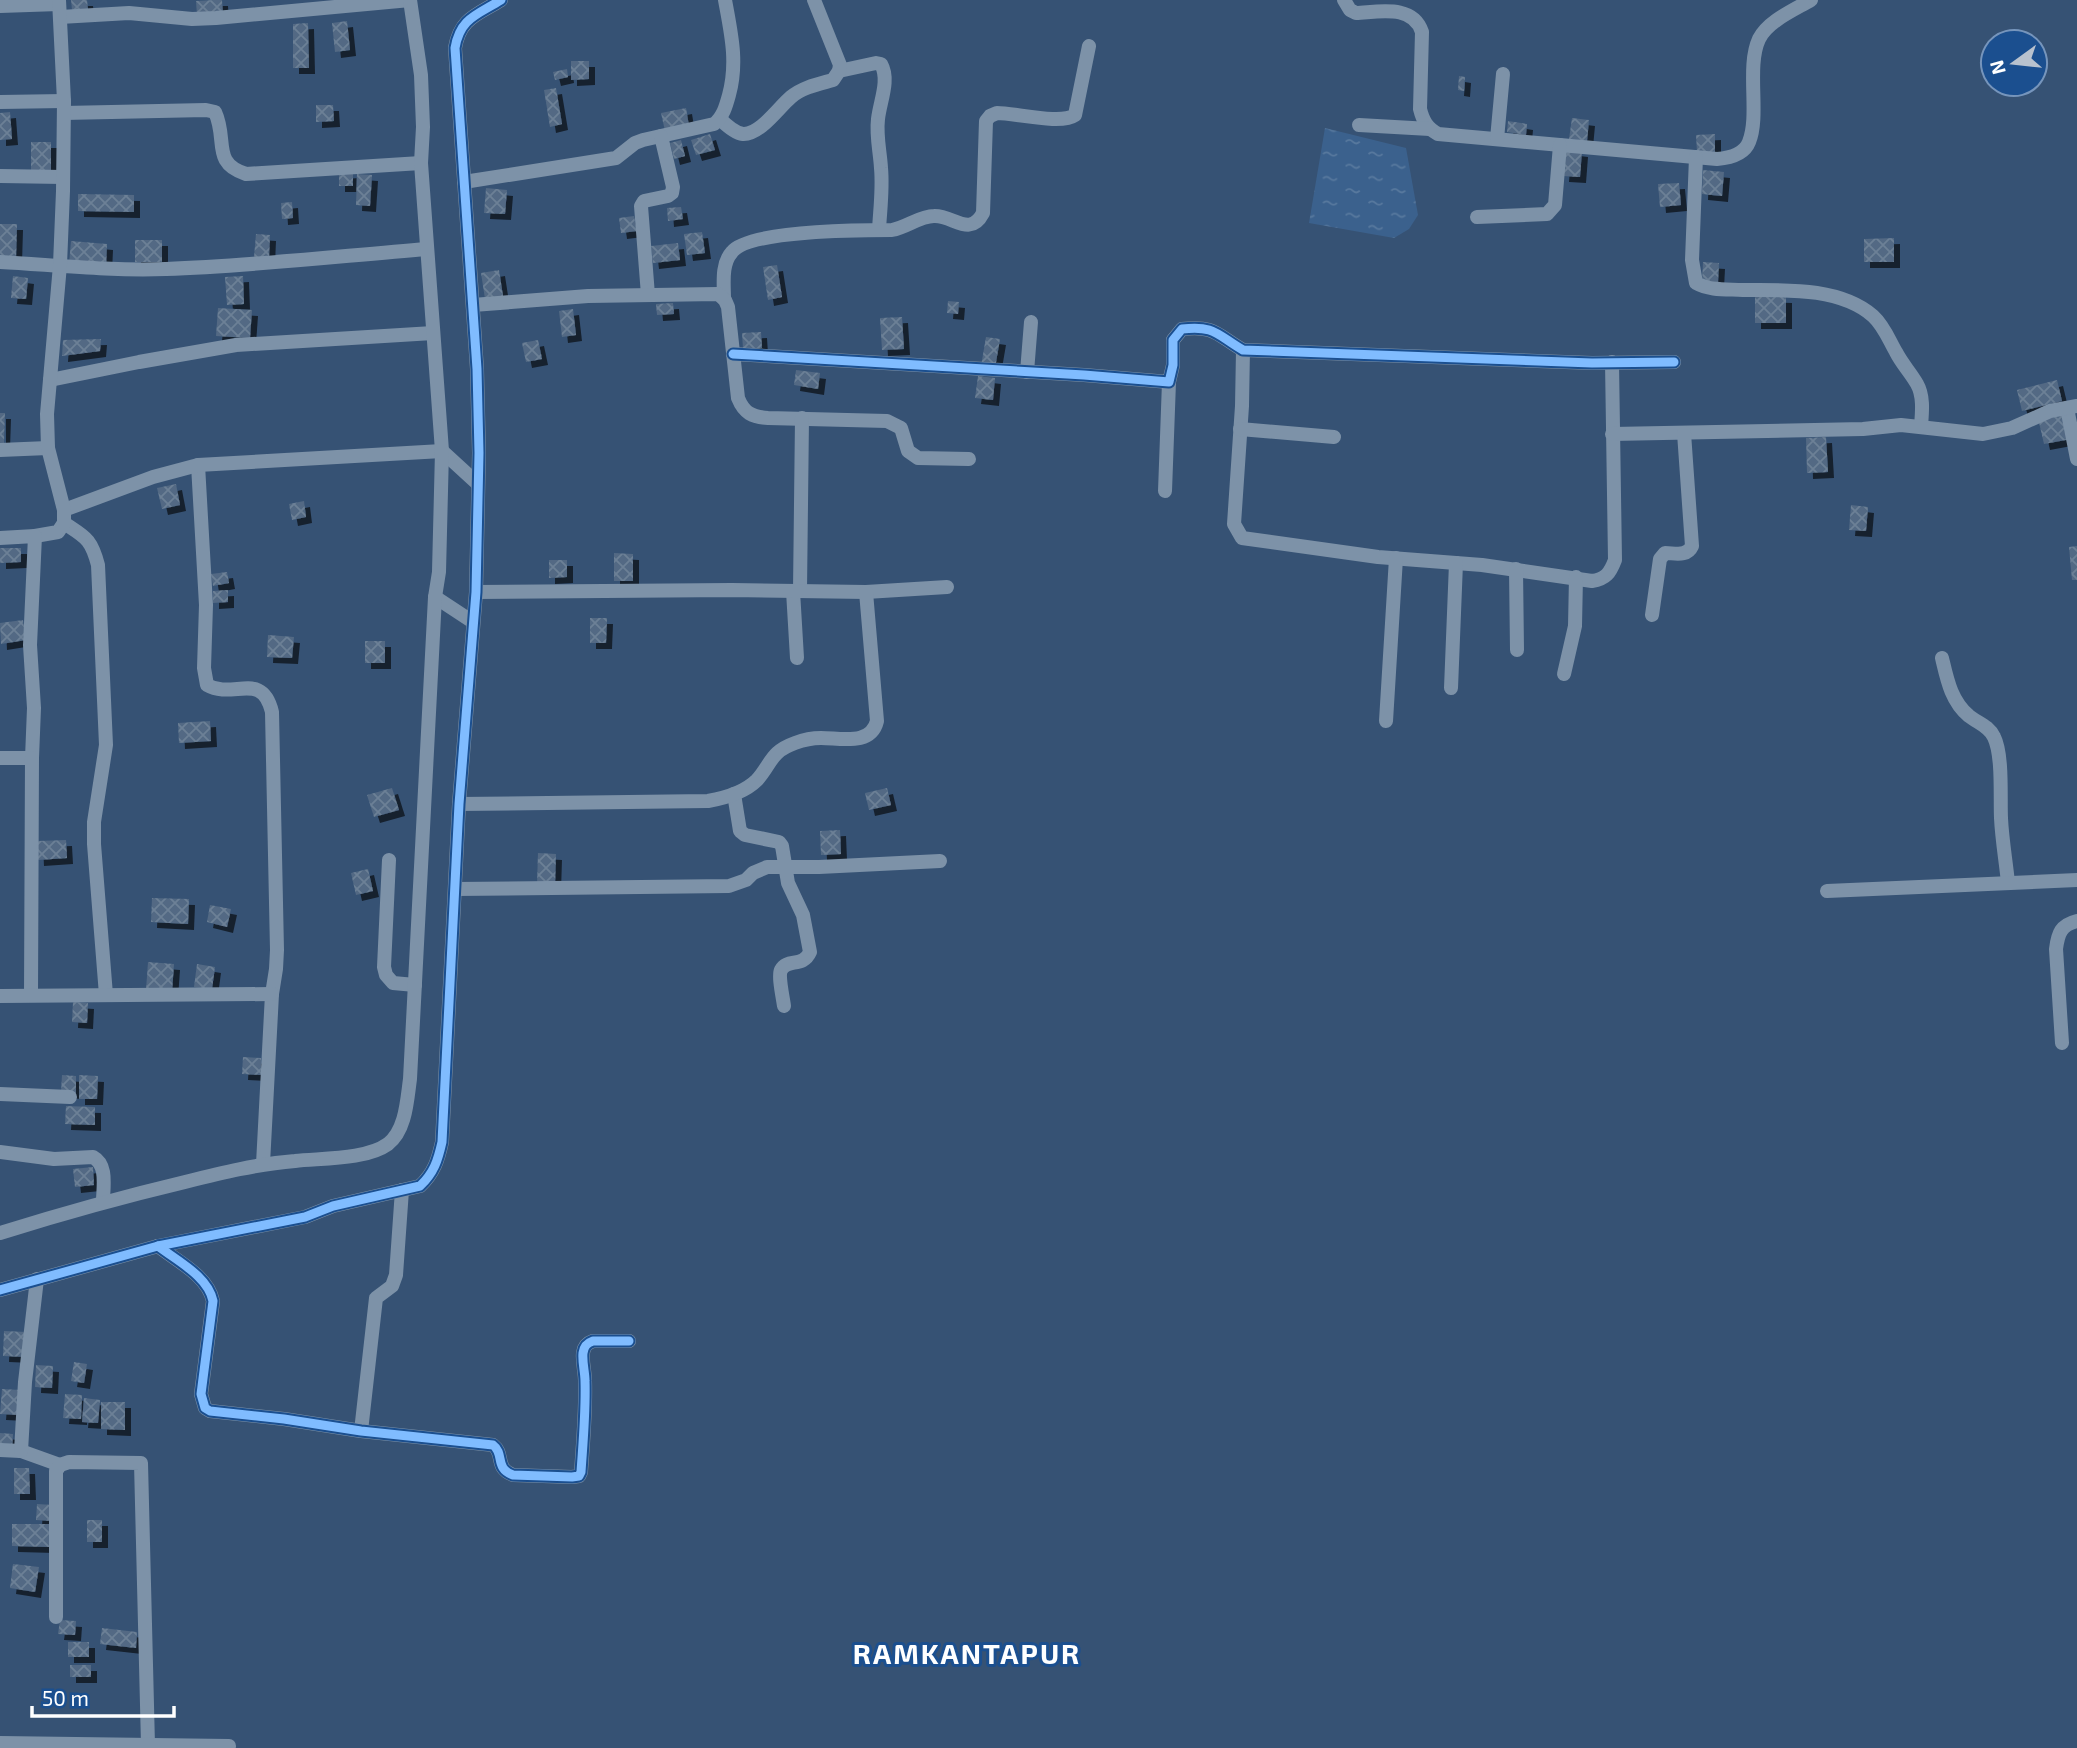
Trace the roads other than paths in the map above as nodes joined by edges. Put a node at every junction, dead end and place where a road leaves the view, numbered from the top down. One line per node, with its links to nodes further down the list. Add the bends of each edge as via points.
1 (410, 0): 8 (street, via 192,19); 21 (street, via 421,75)
2 (501, 0): 24 (street, via 469,20 457,35)
3 (725, 0): 14 (street, via 735,66)
4 (814, 0): 10 (street)
5 (1344, 0): 16 (street, via 1356,13 1402,12 1420,23 1420,109)
6 (1811, 0): 20 (street, via 1778,19 1759,38 1749,144 1728,158)
7 (0, 6): 8 (street)
8 (59, 7): 13 (street)
9 (1089, 46): 26 (street, via 1075,115 1064,119 997,113 986,121 979,220 966,225 930,216 902,228)
10 (839, 71): 14 (street, via 833,80 793,96 752,132 734,131); 26 (street, via 876,63 883,69 877,138 882,173)
11 (1503, 74): 18 (street)
12 (0, 102): 13 (street)
13 (64, 107): 21 (street, via 215,112 226,163 246,174); 23 (street)
14 (720, 119): 17 (street)
15 (1359, 125): 16 (street)
16 (1430, 130): 18 (street)
17 (662, 136): 24 (street, via 635,143 616,158); 30 (street, via 673,187 668,196 644,201 641,206)
18 (1497, 139): 19 (street)
19 (1560, 145): 20 (street); 25 (street, via 1555,205 1547,214)
20 (1696, 157): 44 (street, via 1692,260 1696,283 1704,288 1806,290 1847,300 1872,315 1917,383)
21 (421, 163): 27 (street)
22 (0, 176): 23 (street)
23 (63, 177): 29 (street)
24 (464, 182): 32 (street)
25 (1477, 217)
26 (879, 230): 31 (street, via 767,236 735,247 727,260)
27 (427, 249): 29 (street, via 165,269); 34 (street)
28 (0, 262): 29 (street)
29 (60, 265): 40 (street)
30 (648, 295): 31 (street, via 718,294); 32 (street)
31 (724, 299): 36 (street)
32 (473, 305): 55 (street)
33 (1031, 322): 39 (street)
34 (433, 333): 40 (street, via 236,345); 51 (street)
35 (1243, 350): 37 (street); 41 (street, via 1212,330 1182,329 1173,340); 45 (street)
36 (733, 354): 39 (street); 43 (street, via 742,408 756,417)
37 (1612, 362): 38 (street); 47 (street)
38 (1674, 362)
39 (1027, 372): 41 (street)
40 (50, 380): 49 (street)
41 (1169, 382): 56 (street)
42 (2072, 407): 44 (street, via 1983,434); 53 (street)
43 (802, 418): 52 (street, via 887,421 901,428 908,451 918,458); 65 (street)
44 (1922, 426): 46 (street)
45 (1240, 429): 48 (street); 60 (street, via 1234,524 1242,538)
46 (1684, 433): 47 (street); 69 (street, via 1692,546 1685,553 1665,553 1660,559)
47 (1612, 434): 63 (street, via 1615,560 1602,580)
48 (1334, 437)
49 (48, 448): 50 (street); 57 (street)
50 (0, 450)
51 (442, 451): 54 (street); 55 (street); 68 (street)
52 (969, 459)
53 (2077, 460)
54 (198, 465): 57 (street, via 153,477); 90 (street, via 207,685 258,690 266,695 272,712 277,950)
55 (478, 484): 66 (street)
56 (1165, 491)
57 (64, 517): 58 (street, via 58,532); 92 (street, via 88,540 98,565 106,745 94,844)
58 (35, 536): 59 (street); 78 (street, via 30,645)
59 (0, 538)
60 (1396, 558): 61 (street); 76 (street)
61 (1456, 563): 62 (street); 75 (street)
62 (1516, 569): 63 (street); 71 (street)
63 (1576, 578): 74 (street, via 1575,626)
64 (947, 587): 67 (street)
65 (797, 591): 66 (street); 67 (street); 72 (street)
66 (476, 592): 70 (street)
67 (866, 592): 79 (street, via 875,728 856,739 818,737 784,747 757,780)
68 (435, 597): 70 (street); 89 (street)
69 (1652, 615)
70 (473, 622): 80 (street)
71 (1517, 650)
72 (797, 658)
73 (1942, 658): 85 (street, via 1956,701 1994,736)
74 (1564, 674)
75 (1451, 688)
76 (1386, 721)
77 (0, 758): 78 (street)
78 (32, 758): 91 (street)
79 (734, 794): 80 (street, via 708,801); 83 (street, via 740,831 779,842)
80 (459, 804): 86 (street)
81 (388, 860): 89 (street, via 384,967 393,983)
82 (940, 860): 83 (street)
83 (786, 868): 86 (street, via 759,869 729,886); 94 (street, via 810,952 803,961 781,969)
84 (2077, 880): 85 (street)
85 (2008, 883): 87 (street)
86 (454, 889): 100 (street, via 442,1142 430,1176 420,1186)
87 (1827, 891)
88 (2077, 921): 95 (street, via 2062,927 2056,949)
89 (415, 985): 99 (street, via 404,1116 389,1143 358,1155)
90 (272, 994): 92 (street); 99 (street)
91 (31, 995): 92 (street); 93 (street)
92 (106, 995)
93 (0, 996)
94 (783, 1006)
95 (2062, 1043)
96 (0, 1094): 97 (street)
97 (70, 1097)
98 (0, 1152): 101 (street, via 98,1159 103,1168)
99 (263, 1164): 101 (street)
100 (402, 1191): 103 (street, via 305,1217); 107 (street, via 396,1275 392,1286 376,1298)
101 (103, 1202): 102 (street)
102 (0, 1233)
103 (158, 1246): 104 (street); 107 (street, via 211,1291 201,1394 205,1408)
104 (37, 1279): 105 (street); 109 (street)
105 (0, 1290)
106 (629, 1341): 107 (street, via 593,1341 584,1347 585,1417 579,1476 513,1475 501,1468 493,1445)
107 (360, 1431)
108 (0, 1450): 109 (street)
109 (21, 1451): 110 (street)
110 (60, 1465): 111 (street, via 56,1471); 113 (street, via 141,1463)
111 (56, 1617)
112 (0, 1744): 113 (street)
113 (148, 1745): 114 (street)
114 (229, 1746)

